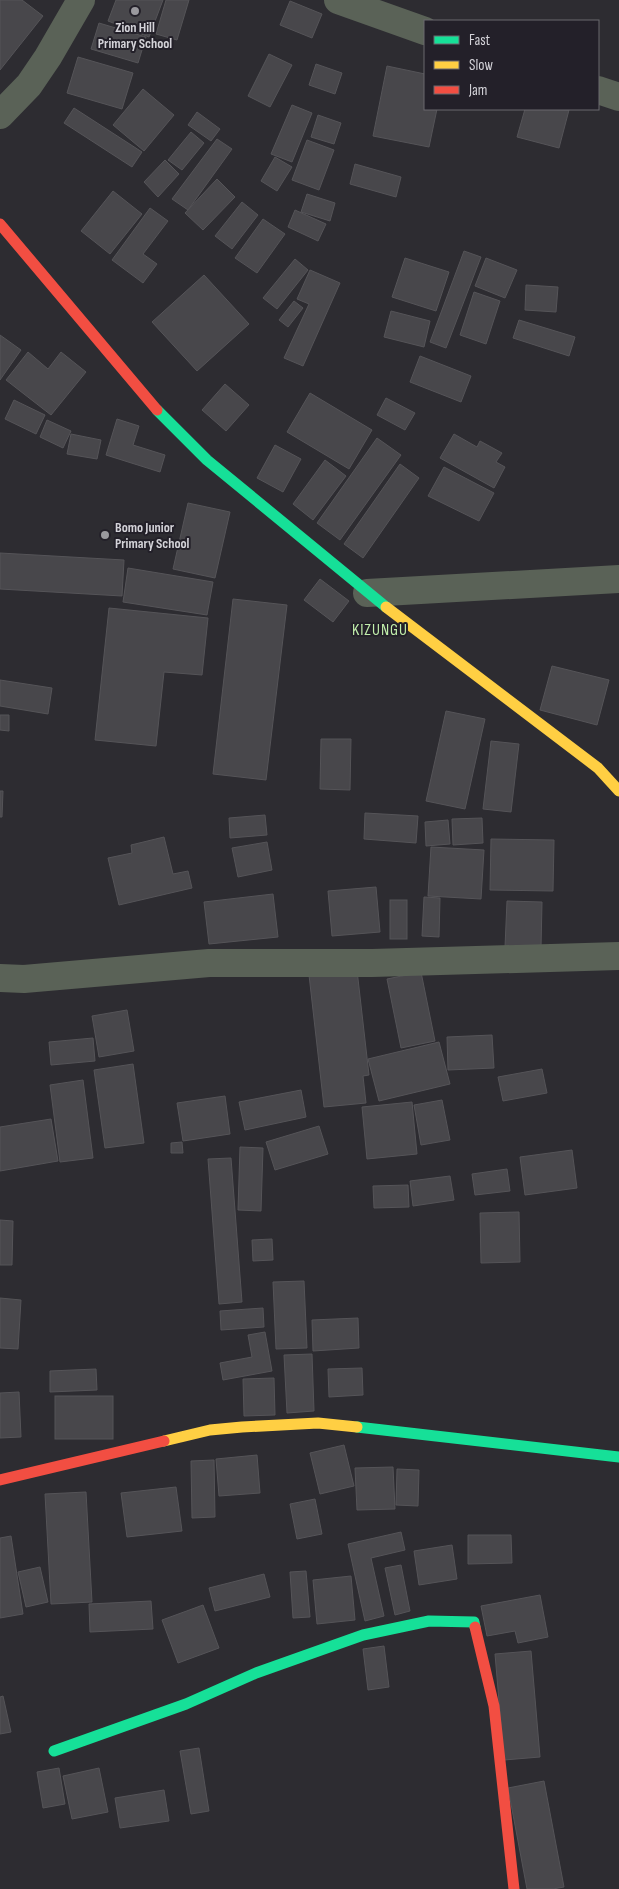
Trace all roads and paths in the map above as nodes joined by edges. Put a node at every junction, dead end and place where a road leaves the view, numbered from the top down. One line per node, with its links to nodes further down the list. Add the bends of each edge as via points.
1 (80, 0): 6 (street, via 48,57)
2 (338, 0): 3 (street)
3 (424, 30)
4 (599, 90): 5 (street)
5 (619, 97)
6 (0, 115)
7 (0, 224): 9 (street, via 162,416 207,460)
8 (619, 579): 9 (street)
9 (367, 593): 10 (street, via 598,768)
10 (619, 791)
11 (619, 956): 12 (street, via 372,963 209,963 24,979)
12 (0, 978)
13 (619, 1456): 14 (street, via 318,1423 210,1430)
14 (0, 1480)
15 (54, 1751): 16 (street, via 363,1635 429,1621 474,1622 494,1706)
16 (514, 1889)

